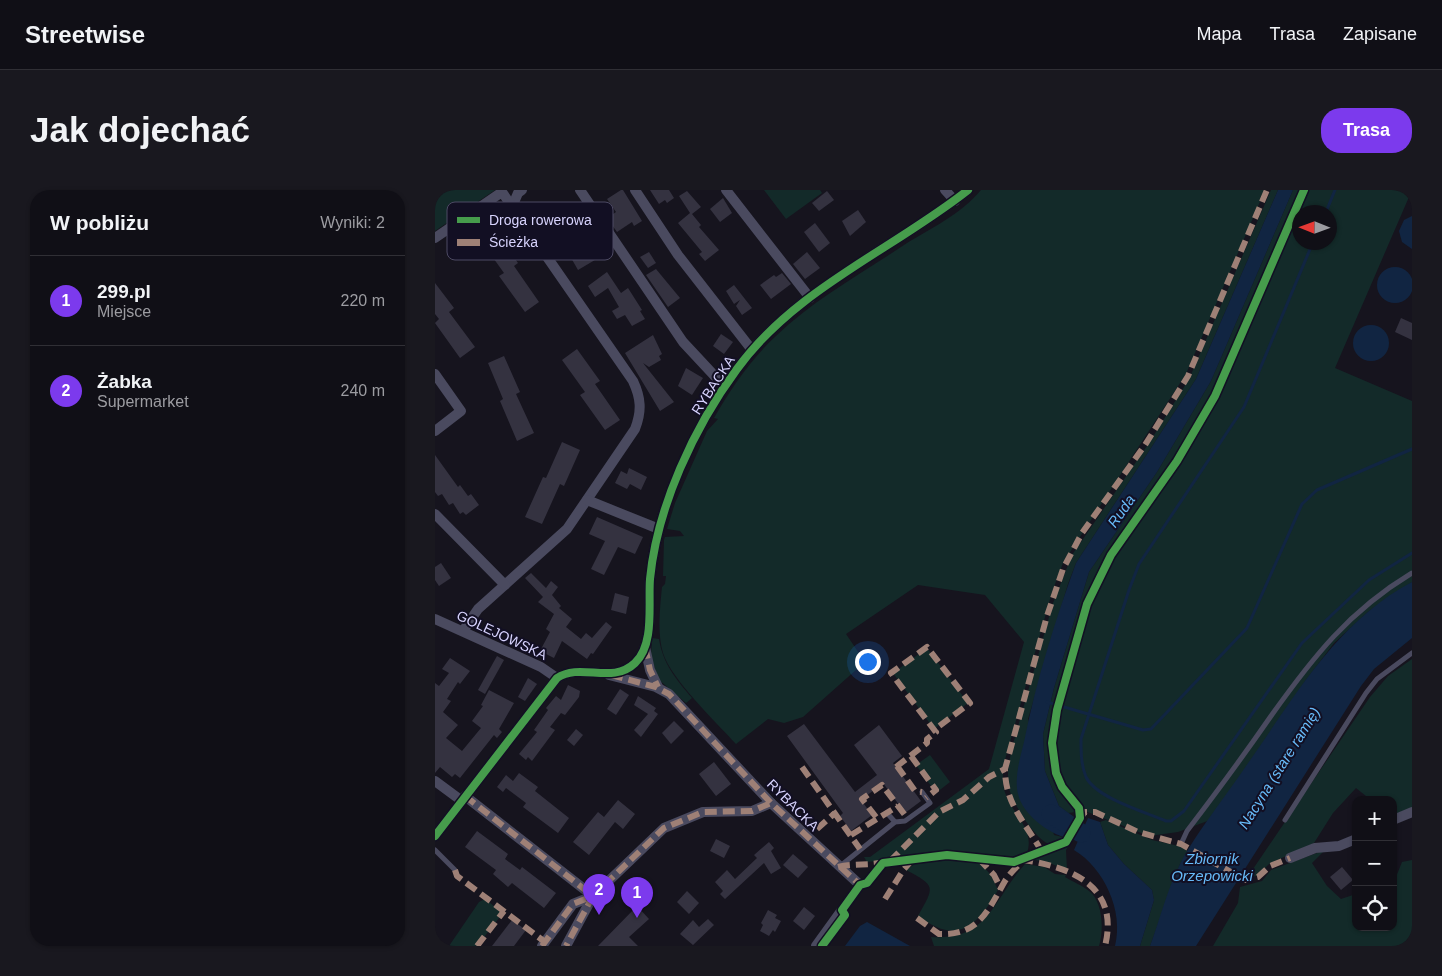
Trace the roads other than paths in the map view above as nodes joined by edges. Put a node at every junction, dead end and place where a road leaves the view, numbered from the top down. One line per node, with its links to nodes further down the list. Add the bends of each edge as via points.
1 (523, 190): 10 (street)
2 (580, 190): 11 (street)
3 (635, 190): 17 (street, via 678,255)
4 (726, 190): 16 (street)
5 (945, 190): 7 (street)
6 (968, 190): 7 (street, RYBACKA)
7 (955, 201): 16 (street, RYBACKA)
8 (487, 202): 9 (street, via 502,192)
9 (509, 202)
10 (514, 202)
11 (588, 202)
12 (447, 230): 13 (street)
13 (435, 238)
14 (613, 239): 19 (street, via 683,342)
15 (549, 260): 21 (street, via 633,381 640,400 641,410 635,429)
16 (810, 298): 17 (street, RYBACKA, via 786,316)
17 (752, 350): 19 (street, RYBACKA)
18 (435, 374): 20 (street, via 461,411)
19 (724, 386): 23 (street, RYBACKA, via 696,438)
20 (435, 431)
21 (587, 500): 23 (street); 25 (street, via 557,539)
22 (435, 514): 25 (street)
23 (659, 529): 28 (street, RYBACKA, via 651,571)
24 (1412, 573): 44 (lane, via 1365,605 1327,641 1187,831)
25 (505, 585): 27 (street, via 478,609)
26 (436, 622): 27 (street, GOLEJOWSKA)
27 (463, 631): 31 (street, GOLEJOWSKA, via 547,670)
28 (645, 647): 30 (street, via 632,666); 32 (street, RYBACKA)
29 (1412, 653): 40 (lane, via 1377,679 1366,693)
30 (608, 674): 31 (street, via 579,672); 32 (street, RYBACKA)
31 (557, 678): 35 (street)
32 (658, 688): 36 (street, RYBACKA, via 676,700)
33 (435, 781): 35 (street)
34 (922, 792): 41 (lane, via 930,803 905,821)
35 (463, 799): 42 (street); 49 (street)
36 (771, 803): 47 (street, RYBACKA); 49 (street, via 752,811 703,812 664,828)
37 (1412, 812): 39 (street)
38 (887, 813): 41 (lane)
39 (1397, 818)
40 (1285, 820)
41 (895, 822): 47 (lane)
42 (435, 836)
43 (1352, 841): 46 (street, via 1339,846 1315,848)
44 (1181, 844)
45 (435, 850): 48 (lane)
46 (1290, 858)
47 (838, 867): 52 (street, RYBACKA, via 860,885)
48 (455, 870)
49 (593, 896): 50 (street, via 573,904); 51 (street)
50 (542, 946)
51 (566, 946)
52 (816, 946)

